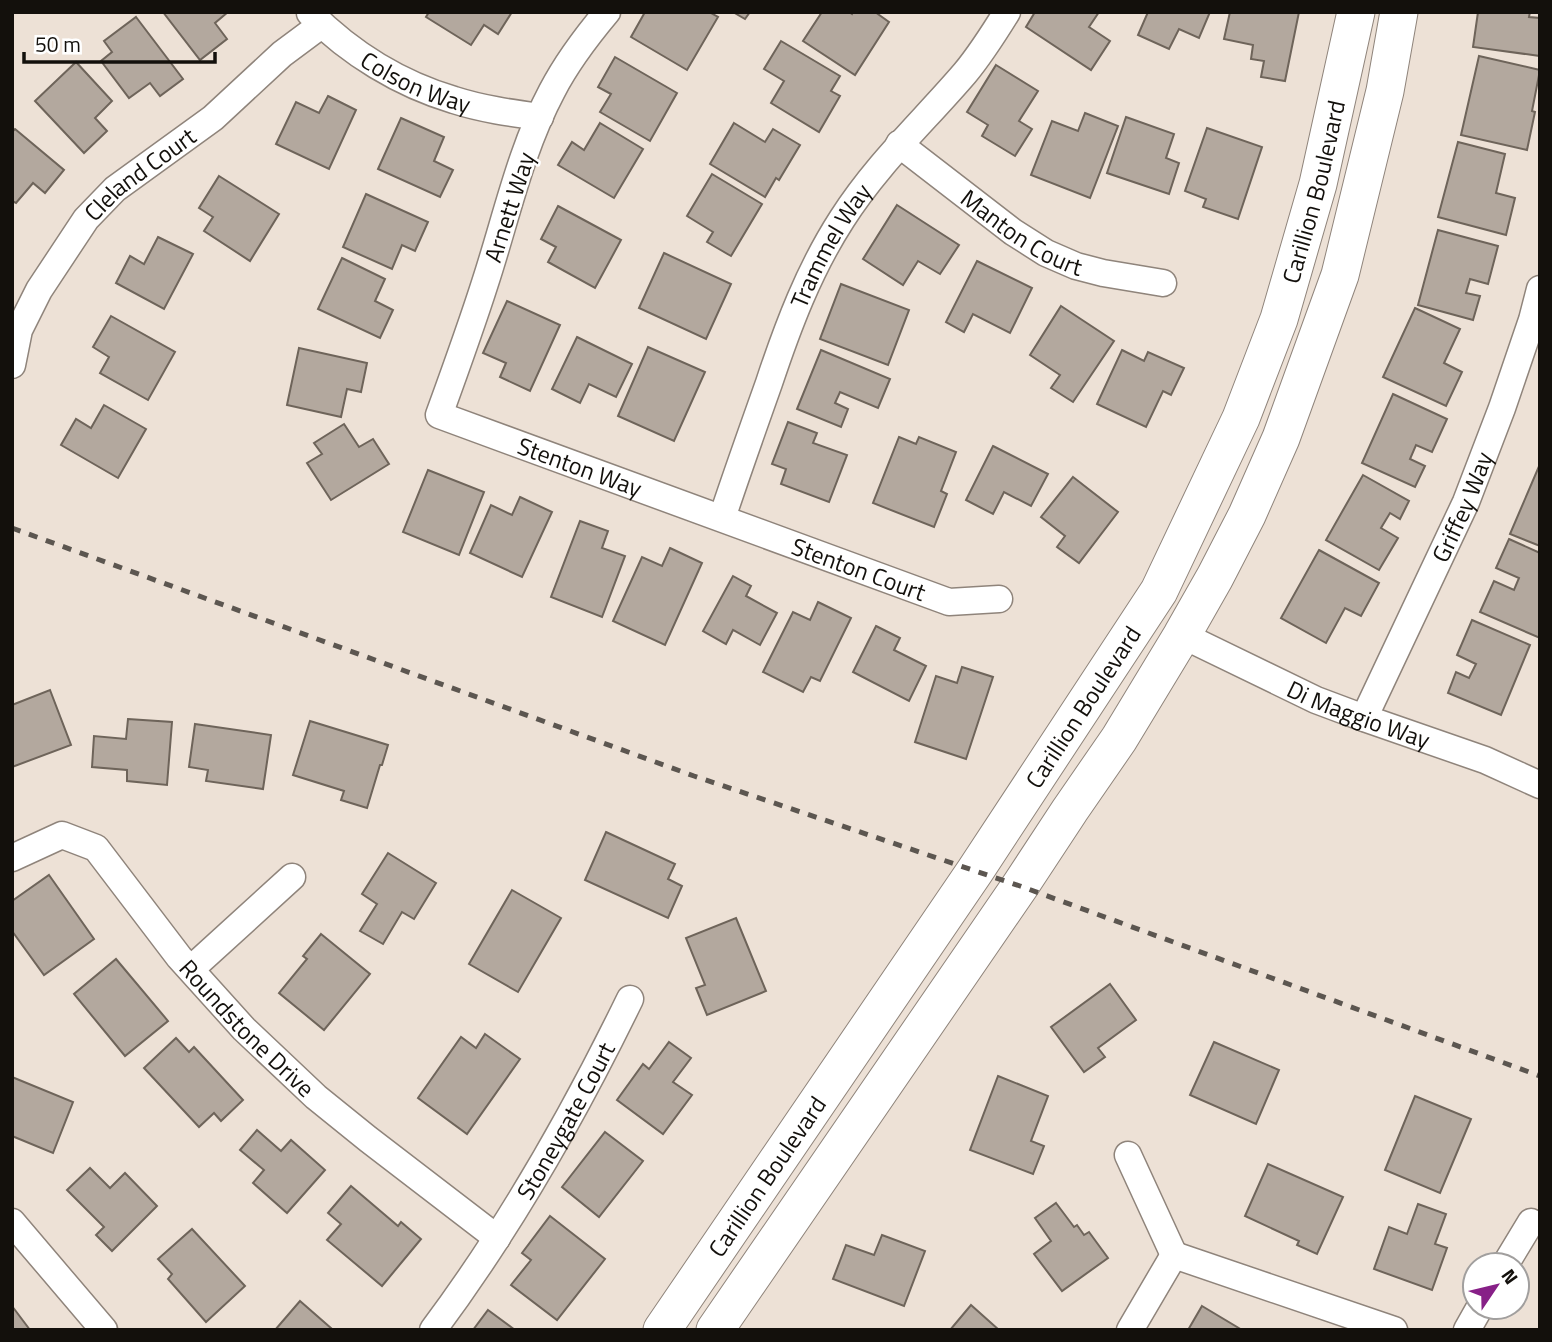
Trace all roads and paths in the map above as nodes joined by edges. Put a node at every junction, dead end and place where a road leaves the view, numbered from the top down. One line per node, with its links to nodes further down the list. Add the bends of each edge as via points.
1 (607, 12): 6 (street, Arnett Way, via 578,48)
2 (1007, 12): 7 (street, Trammel Way, via 967,71)
3 (1356, 12): 29 (street, Carillion Boulevard, via 1318,184 1279,318 1241,418 1159,592)
4 (1399, 12): 14 (street, Carillion Boulevard, via 1385,91 1332,298 1281,438 1247,515)
5 (315, 18): 6 (street, Colson Way, via 371,62 425,90 484,108); 10 (street, Cleland Court, via 213,118 115,189 86,219 29,310 19,330)
6 (540, 117): 11 (street, Arnett Way)
7 (899, 144): 8 (street, Manton Court, via 1046,253 1103,273); 12 (street, Trammel Way, via 841,220 804,289)
8 (1163, 283)
9 (1540, 289): 15 (street, Griffey Way, via 1466,502)
10 (12, 365)
11 (439, 415): 12 (street, Stenton Way)
12 (722, 519): 13 (street, Stenton Court, via 949,602)
13 (999, 599)
14 (1182, 635): 15 (street, Di Maggio Way, via 1316,700); 30 (street, Carillion Boulevard, via 1119,739)
15 (1364, 718): 16 (street, Di Maggio Way, via 1485,760)
16 (1540, 785)
17 (12, 858): 19 (street, Roundstone Drive, via 62,835 96,848)
18 (292, 877): 19 (street)
19 (191, 969): 24 (street, Roundstone Drive, via 244,1029 316,1097)
20 (630, 999): 24 (street, Stoneygate Court, via 558,1137)
21 (1128, 1155): 26 (street)
22 (12, 1222): 27 (street)
23 (1531, 1222): 25 (street)
24 (497, 1238): 28 (street, Stoneygate Court)
25 (1514, 1251)
26 (1174, 1255): 31 (street); 32 (street)
27 (104, 1330)
28 (433, 1330)
29 (662, 1330)
30 (715, 1330)
31 (1130, 1330)
32 (1394, 1330)

